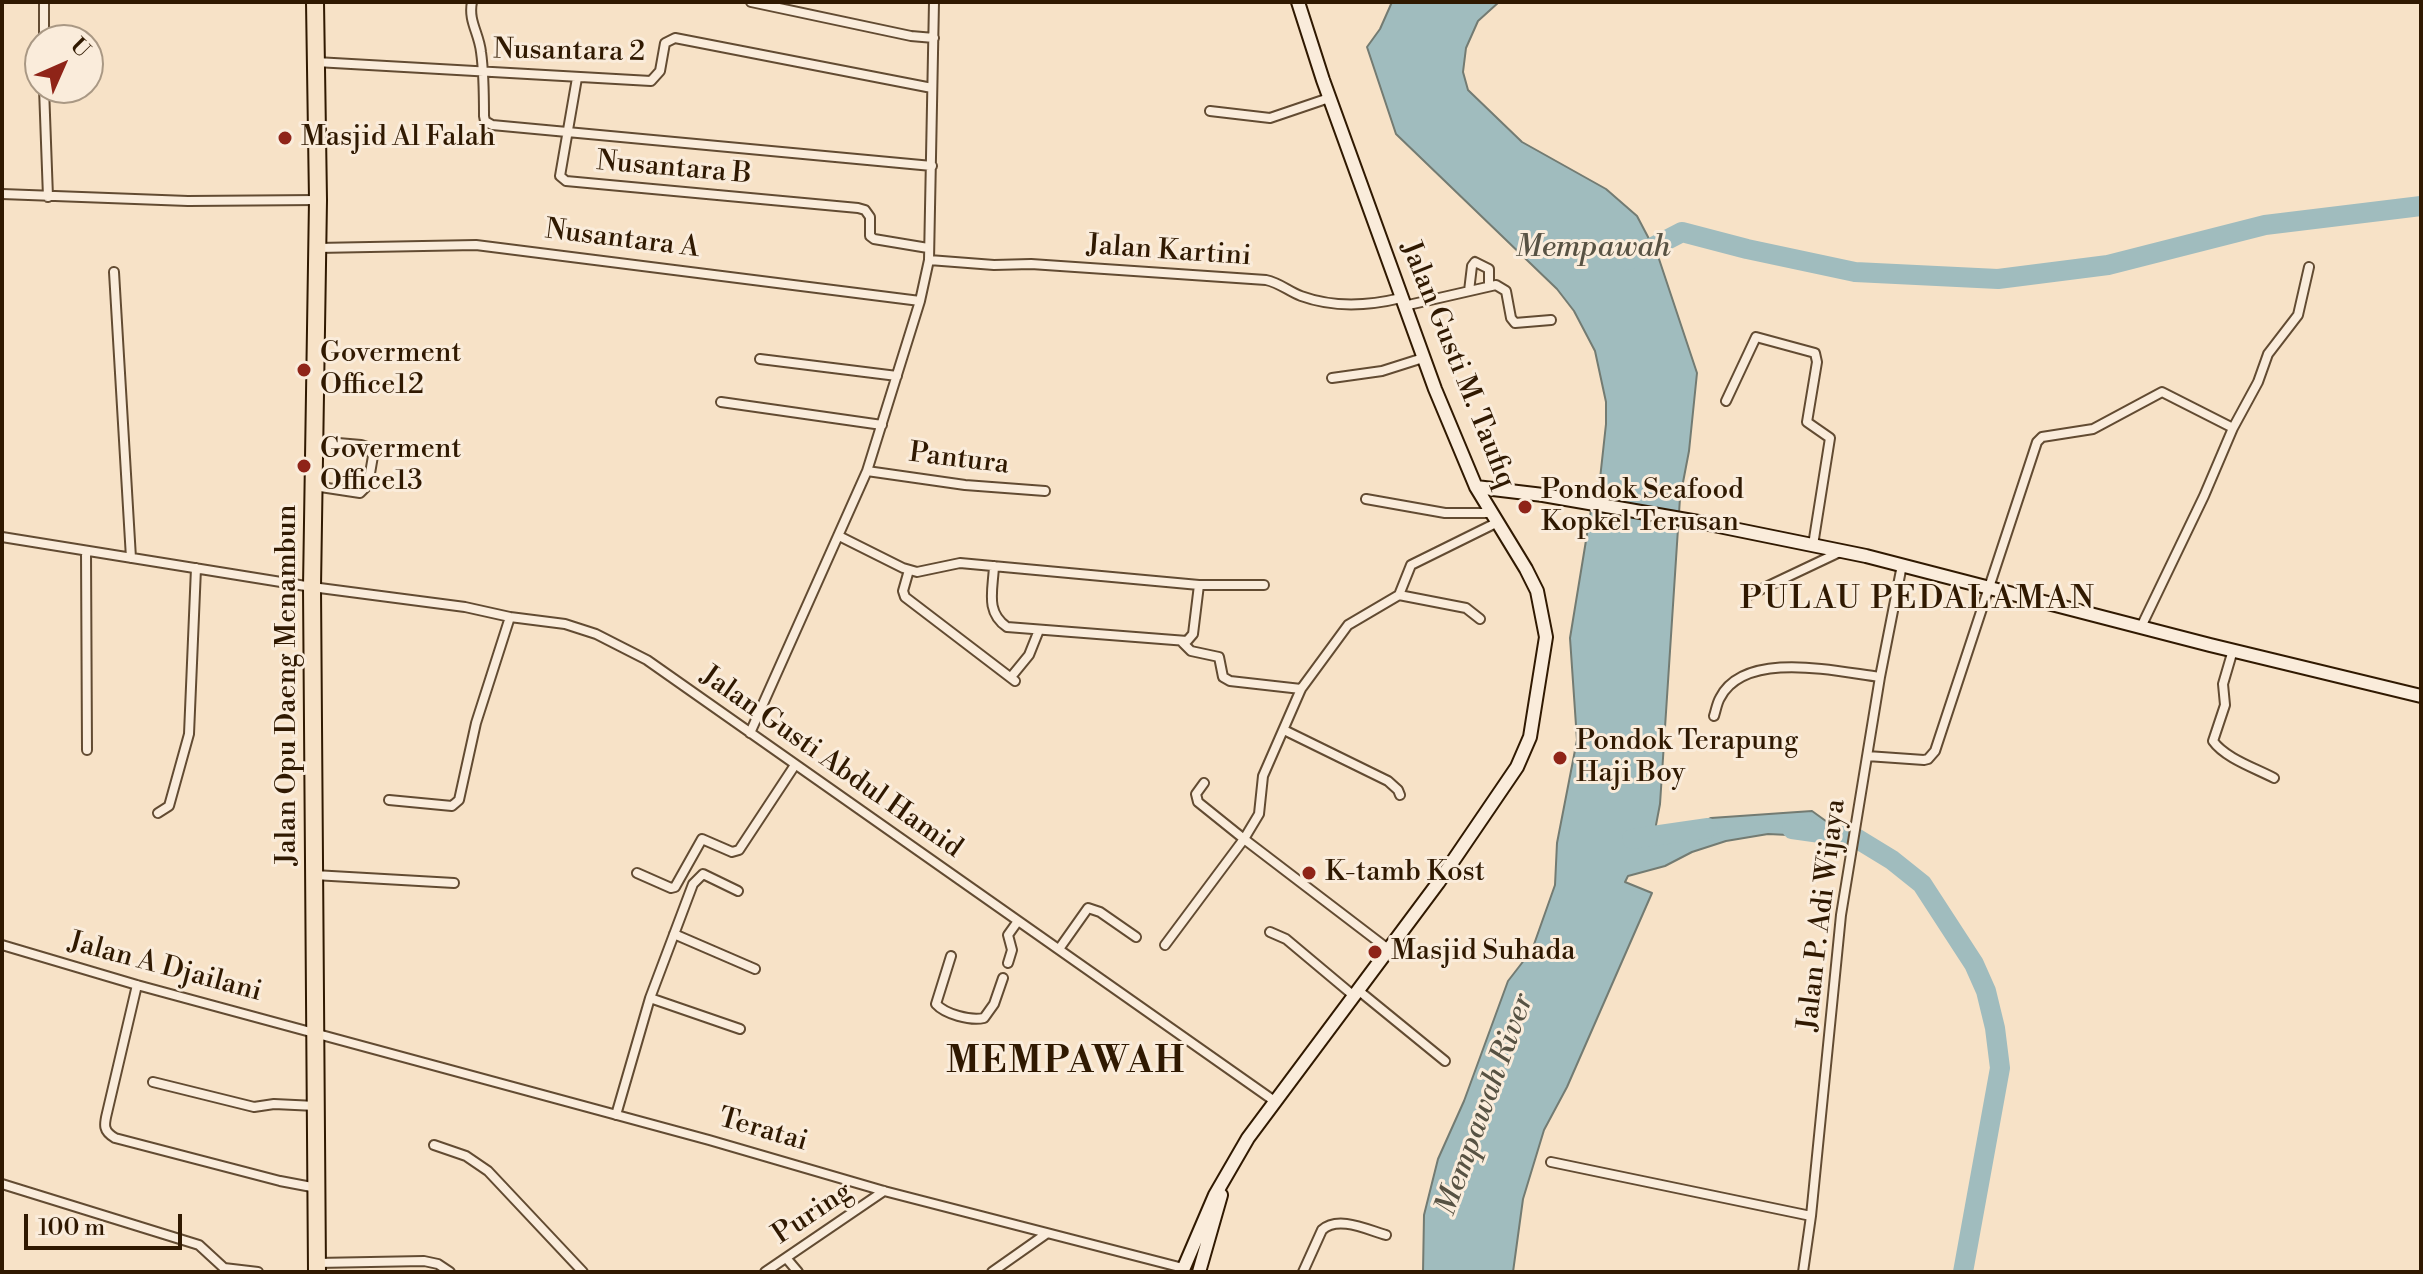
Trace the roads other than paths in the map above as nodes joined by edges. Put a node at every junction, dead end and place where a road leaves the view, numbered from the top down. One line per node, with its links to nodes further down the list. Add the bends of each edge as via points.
1 (44, 2): 7 (street)
2 (315, 2): 9 (highway, Jalan Opu Daeng Menambun)
3 (472, 2): 10 (street, via 470,20)
4 (751, 2): 8 (street)
5 (934, 2): 8 (street)
6 (1298, 2): 13 (main road, Jalan Gusti M. Taufiq)
7 (44, 24)
8 (934, 38): 12 (street)
9 (316, 62): 10 (street, Nusantara 2); 20 (highway, Jalan Opu Daeng Menambun)
10 (484, 73): 11 (street, Nusantara 2); 16 (street, via 488,123)
11 (577, 78): 12 (street, Nusantara 2, via 651,81 660,71 665,43 675,38); 16 (street)
12 (932, 88): 17 (street)
13 (1329, 98): 15 (street, via 1270,118); 29 (main road, Jalan Gusti M. Taufiq)
14 (45, 104): 19 (street)
15 (1210, 111)
16 (568, 133): 17 (street, Nusantara B); 22 (street, Nusantara B, via 560,176 566,181 858,208 870,217 874,239)
17 (932, 166): 22 (street)
18 (2, 194): 19 (street)
19 (48, 197): 20 (street)
20 (318, 200): 21 (highway, Jalan Opu Daeng Menambun)
21 (317, 248): 28 (street, Nusantara A, via 476,245); 39 (highway, Jalan Opu Daeng Menambun)
22 (928, 248): 23 (street)
23 (929, 260): 28 (street); 29 (street, Jalan Kartini, via 1266,280 1301,296 1355,305)
24 (2309, 267): 38 (street, via 2298,315 2272,347)
25 (114, 272): 51 (street)
26 (1489, 285): 27 (street, Jalan Kartini); 27 (street, via 1489,269 1475,262); 30 (street, via 1506,291 1515,323)
27 (1469, 291): 29 (street, Jalan Kartini)
28 (920, 301): 33 (street)
29 (1403, 302): 31 (main road, Jalan Gusti M. Taufiq)
30 (1551, 320)
31 (1423, 358): 34 (street); 42 (main road, Jalan Gusti M. Taufiq)
32 (760, 359): 33 (street)
33 (897, 376): 37 (street)
34 (1332, 378)
35 (1726, 401): 48 (street, via 1756,337 1815,353 1808,423 1830,438)
36 (721, 402): 37 (street)
37 (882, 425): 40 (street)
38 (2233, 428): 59 (street, via 2165,392 2093,429 2042,437); 64 (street)
39 (315, 441): 41 (highway, Jalan Opu Daeng Menambun); 41 (street, via 361,445 373,456 368,485 360,493)
40 (867, 471): 43 (street, Pantura); 46 (street)
41 (314, 486): 58 (highway, Jalan Opu Daeng Menambun)
42 (1476, 487): 45 (main road, Jalan Gusti M. Taufiq); 48 (main road)
43 (1045, 491)
44 (1366, 499): 45 (street)
45 (1495, 518): 60 (street, via 1411,565); 94 (main road, Jalan Gusti M. Taufiq, via 1526,569 1542,610 1546,637 1530,737 1507,784)
46 (839, 536): 55 (street); 73 (street)
47 (2, 537): 49 (street, Jalan Gusti Abdul Hamid)
48 (1813, 545): 50 (main road)
49 (86, 551): 51 (street, Jalan Gusti Abdul Hamid); 74 (street)
50 (1843, 551): 52 (main road); 61 (street)
51 (131, 558): 54 (street, Jalan Gusti Abdul Hamid)
52 (1902, 565): 59 (main road); 68 (street, Jalan P. Adi Wijaya)
53 (994, 566): 55 (street, via 960,563 924,572); 56 (street); 65 (street, via 994,616 1007,627)
54 (196, 568): 58 (street, Jalan Gusti Abdul Hamid); 81 (street, via 189,734 169,806)
55 (909, 570): 65 (street, via 905,597 1013,679)
56 (1199, 585): 57 (street); 66 (street, via 1193,634)
57 (1264, 585)
58 (312, 587): 62 (street, Jalan Gusti Abdul Hamid); 84 (highway, Jalan Opu Daeng Menambun)
59 (1990, 587): 64 (main road); 75 (street, via 1932,756)
60 (1399, 595): 63 (street, via 1466,608); 69 (street, via 1348,625)
61 (1747, 596)
62 (510, 617): 73 (street, Jalan Gusti Abdul Hamid, via 565,624 622,646); 80 (street, via 479,712 459,800 452,806)
63 (1480, 619)
64 (2141, 627): 67 (main road)
65 (1039, 630): 66 (street)
66 (1182, 642): 69 (street, via 1191,651 1219,657 1223,677 1230,681)
67 (2233, 650): 70 (main road); 77 (street, via 2213,741)
68 (1880, 677): 71 (street, via 1781,665 1729,686); 75 (street, Jalan P. Adi Wijaya)
69 (1301, 689): 72 (street)
70 (2421, 696)
71 (1714, 716)
72 (1284, 730): 79 (street, via 1388,781); 82 (street, via 1263,776 1259,814)
73 (750, 733): 76 (street, Jalan Gusti Abdul Hamid)
74 (87, 750)
75 (1867, 756): 115 (street, Jalan P. Adi Wijaya, via 1841,915)
76 (795, 765): 83 (street, via 739,850 700,840 671,888); 87 (street, Jalan Gusti Abdul Hamid)
77 (2274, 778)
78 (1204, 783): 82 (street, via 1196,794 1198,802)
79 (1400, 795)
80 (389, 800)
81 (158, 813)
82 (1244, 839): 92 (street); 94 (street)
83 (637, 873)
84 (314, 875): 85 (street); 103 (highway, Jalan Opu Daeng Menambun)
85 (454, 883)
86 (738, 891): 89 (street, via 699,875)
87 (1018, 921): 93 (street, Jalan Gusti Abdul Hamid); 96 (street, via 1008,935)
88 (1270, 932): 100 (street)
89 (674, 934): 97 (street); 101 (street)
90 (1136, 937): 93 (street, via 1088,908)
91 (2, 945): 99 (street, Jalan A Djailani)
92 (1165, 945)
93 (1059, 949): 106 (street, Jalan Gusti Abdul Hamid)
94 (1388, 949): 100 (main road, Jalan Gusti M. Taufiq)
95 (951, 956): 98 (street, via 936,1004 942,1010 984,1018)
96 (1008, 963)
97 (755, 969)
98 (1003, 978)
99 (137, 985): 103 (street, Jalan A Djailani); 113 (street, via 106,1132 237,1171)
100 (1356, 993): 104 (street); 106 (main road, Jalan Gusti M. Taufiq)
101 (650, 998): 102 (street); 108 (street)
102 (740, 1029)
103 (317, 1033): 107 (highway, Jalan Opu Daeng Menambun); 108 (street, Teratai)
104 (1445, 1061)
105 (153, 1082): 107 (street, via 254,1107)
106 (1273, 1100): 111 (main road, Jalan Gusti M. Taufiq)
107 (317, 1106): 113 (highway, Jalan Opu Daeng Menambun)
108 (616, 1115): 114 (street, Teratai)
109 (434, 1145): 123 (street, via 488,1171)
110 (1551, 1162): 115 (street)
111 (1225, 1177): 120 (main road, Jalan Gusti M. Taufiq); 127 (main road, Jalan Gusti M. Taufiq)
112 (2, 1184): 121 (street, via 199,1245 224,1268)
113 (317, 1188): 119 (highway, Jalan Opu Daeng Menambun)
114 (884, 1191): 116 (street, Teratai); 118 (street, Puring)
115 (1811, 1216): 129 (street, Jalan P. Adi Wijaya)
116 (1046, 1234): 120 (street, Teratai); 126 (street)
117 (1386, 1235): 128 (street, via 1332,1223 1322,1230)
118 (787, 1259): 124 (street, Puring); 125 (street)
119 (317, 1267): 122 (street, via 424,1261)
120 (1183, 1270): 127 (main road, Teratai)
121 (258, 1272)
122 (450, 1272)
123 (583, 1272)
124 (765, 1272)
125 (798, 1272)
126 (992, 1272)
127 (1198, 1272)
128 (1303, 1272)
129 (1803, 1272)

